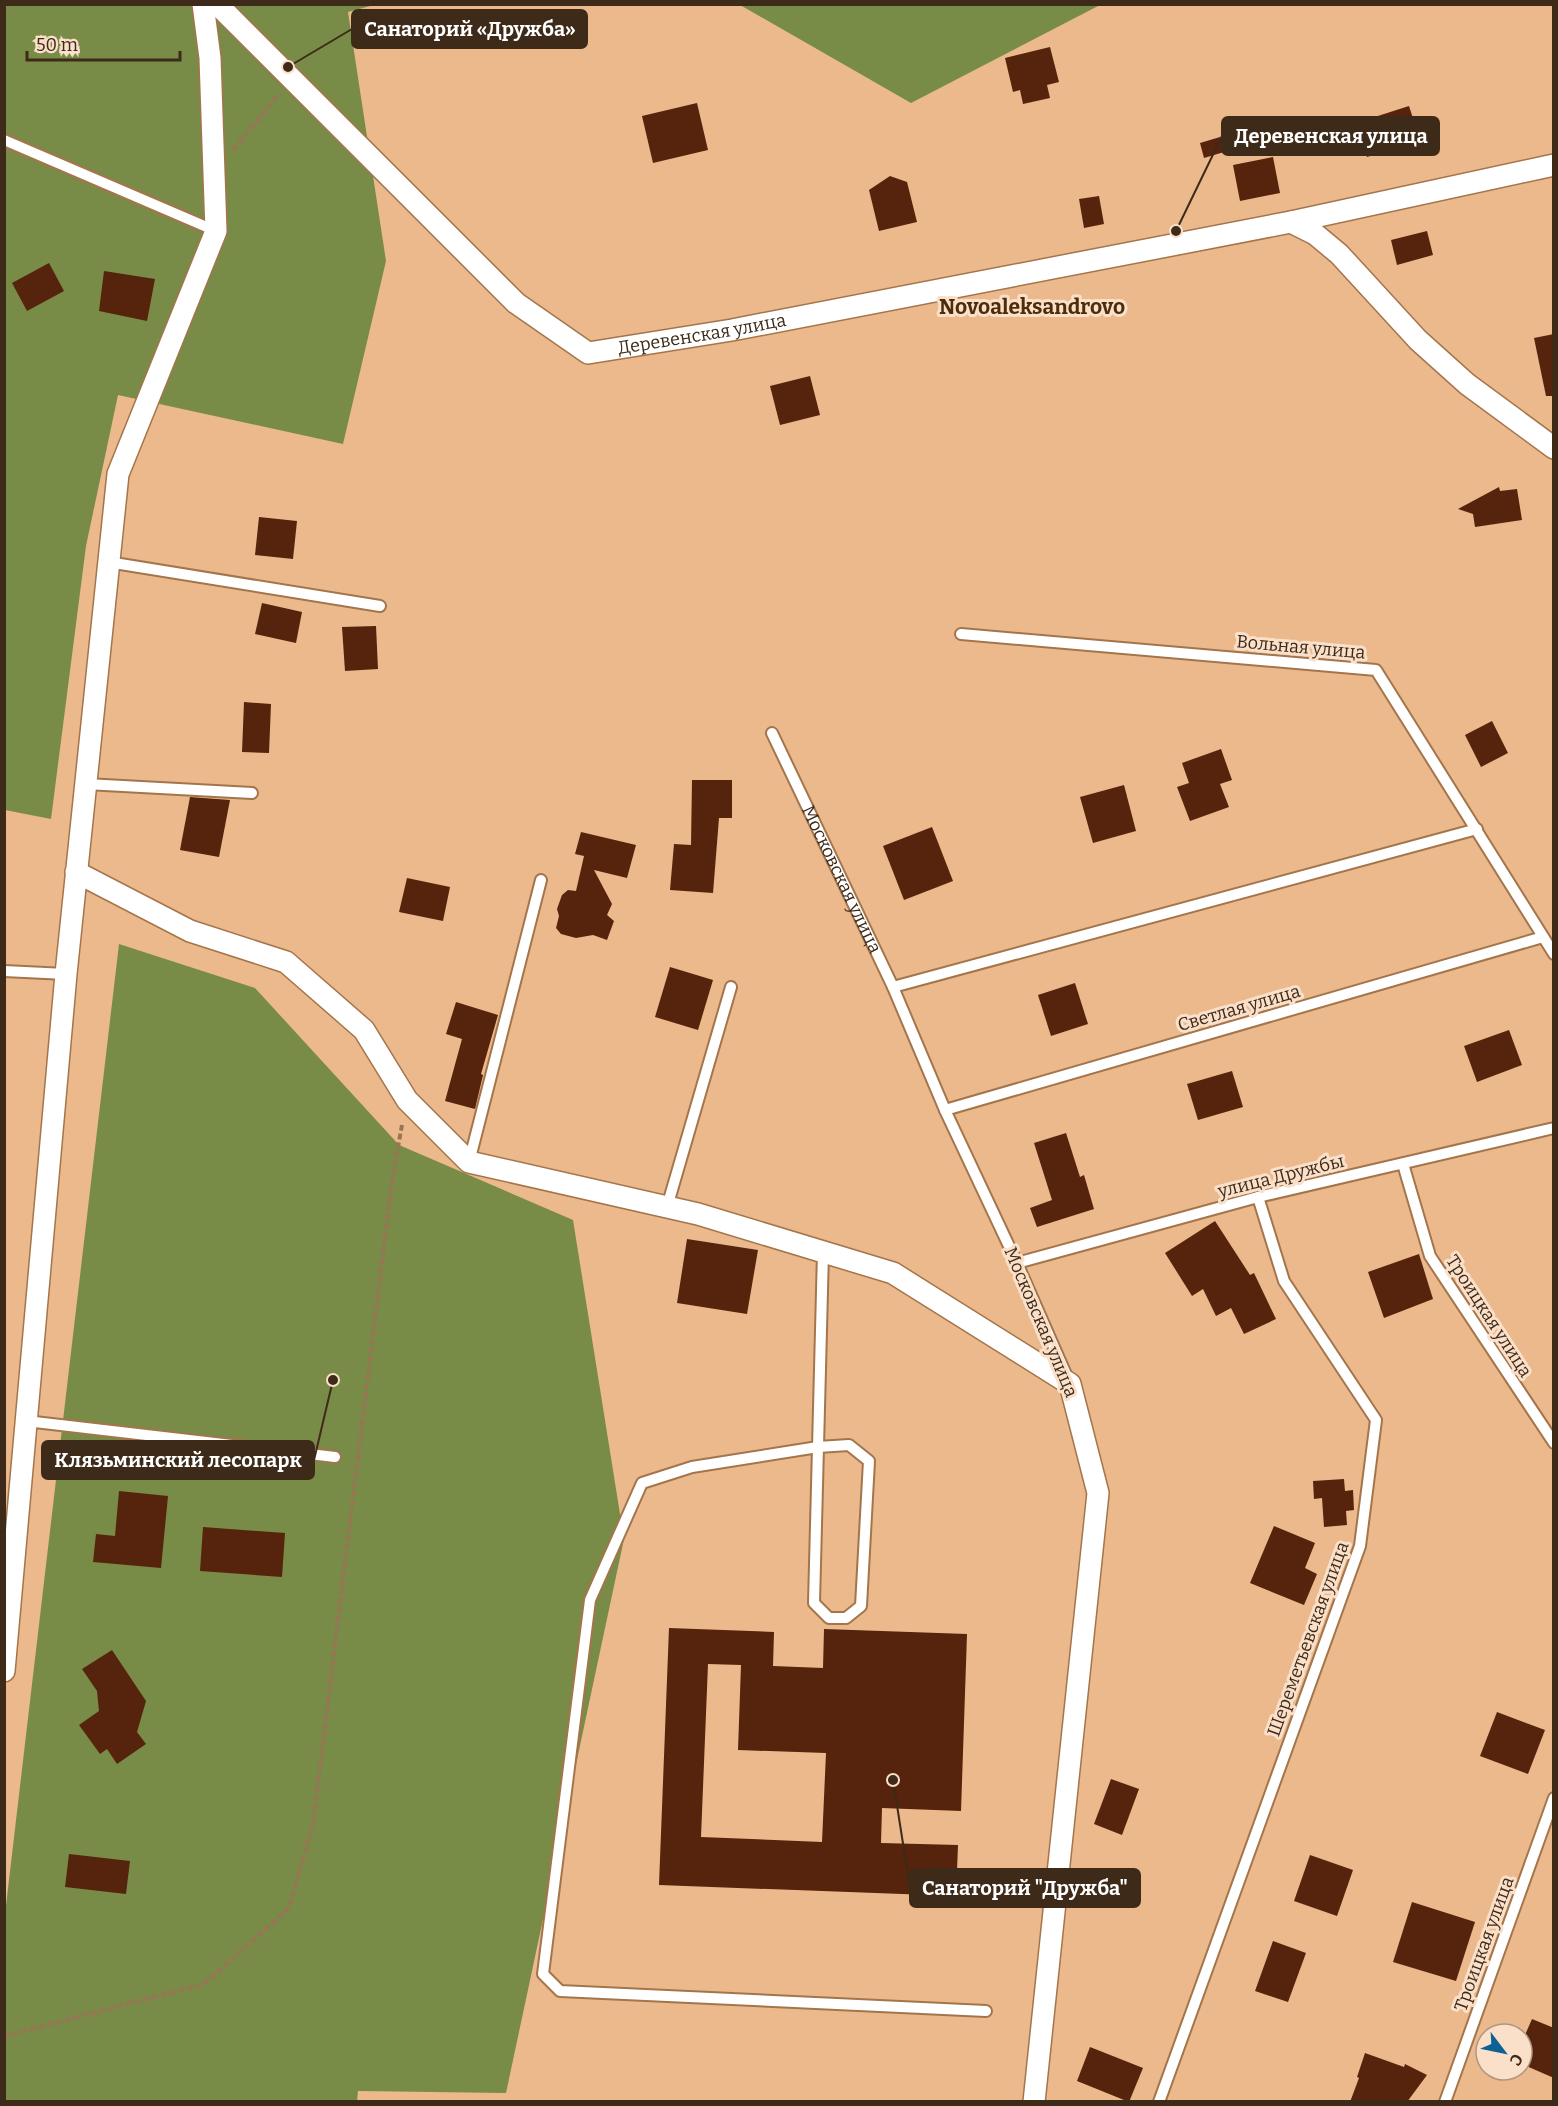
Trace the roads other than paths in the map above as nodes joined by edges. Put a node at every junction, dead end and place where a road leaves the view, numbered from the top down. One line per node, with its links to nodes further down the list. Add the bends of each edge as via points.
1 (203, 4): 6 (street, via 210,58)
2 (217, 4): 5 (street, Деревенская улица, via 516,303 588,353 732,330)
3 (4, 140): 6 (lane)
4 (1554, 165): 5 (street, Деревенская улица)
5 (1291, 222): 7 (street, via 1315,234 1339,254 1418,340 1467,384)
6 (216, 231): 8 (street, via 118,474)
7 (1554, 448)
8 (108, 562): 9 (lane); 12 (street)
9 (380, 606)
10 (961, 634): 14 (lane, Вольная улица, via 1376,670)
11 (772, 733): 22 (lane, Московская улица)
12 (86, 784): 13 (lane); 15 (street)
13 (252, 794)
14 (1477, 829): 17 (lane, Вольная улица); 22 (lane)
15 (76, 872): 20 (street); 25 (street, via 190,931 286,962 364,1030 407,1100)
16 (542, 880): 25 (lane)
17 (1544, 937): 18 (lane, Вольная улица); 23 (lane, Светлая улица)
18 (1554, 954)
19 (4, 971): 20 (lane)
20 (66, 974): 32 (street)
21 (731, 987): 28 (lane)
22 (893, 987): 23 (lane, Московская улица)
23 (945, 1110): 30 (lane, Московская улица)
24 (1554, 1128): 26 (lane, улица Дружбы)
25 (469, 1162): 28 (street)
26 (1403, 1164): 27 (lane, улица Дружбы); 33 (lane, Троицкая улица, via 1430,1256)
27 (1258, 1197): 30 (lane, улица Дружбы); 40 (lane, Шереметьевская улица, via 1284,1281 1376,1420 1360,1546)
28 (667, 1207): 29 (street)
29 (823, 1252): 31 (street, via 893,1273); 34 (lane)
30 (1017, 1263): 31 (lane, Московская улица)
31 (1070, 1384): 39 (street, Московская улица, via 1098,1493)
32 (26, 1421): 35 (lane); 36 (street)
33 (1554, 1443)
34 (818, 1447): 34 (lane, via 814,1603 829,1618 846,1618 861,1606 869,1461 849,1444); 38 (lane, via 692,1467 642,1483 590,1600 543,1974 560,1990)
35 (335, 1457)
36 (4, 1671)
37 (1554, 1798): 41 (lane, Троицкая улица)
38 (986, 2011)
39 (1034, 2102)
40 (1159, 2102)
41 (1445, 2102)

